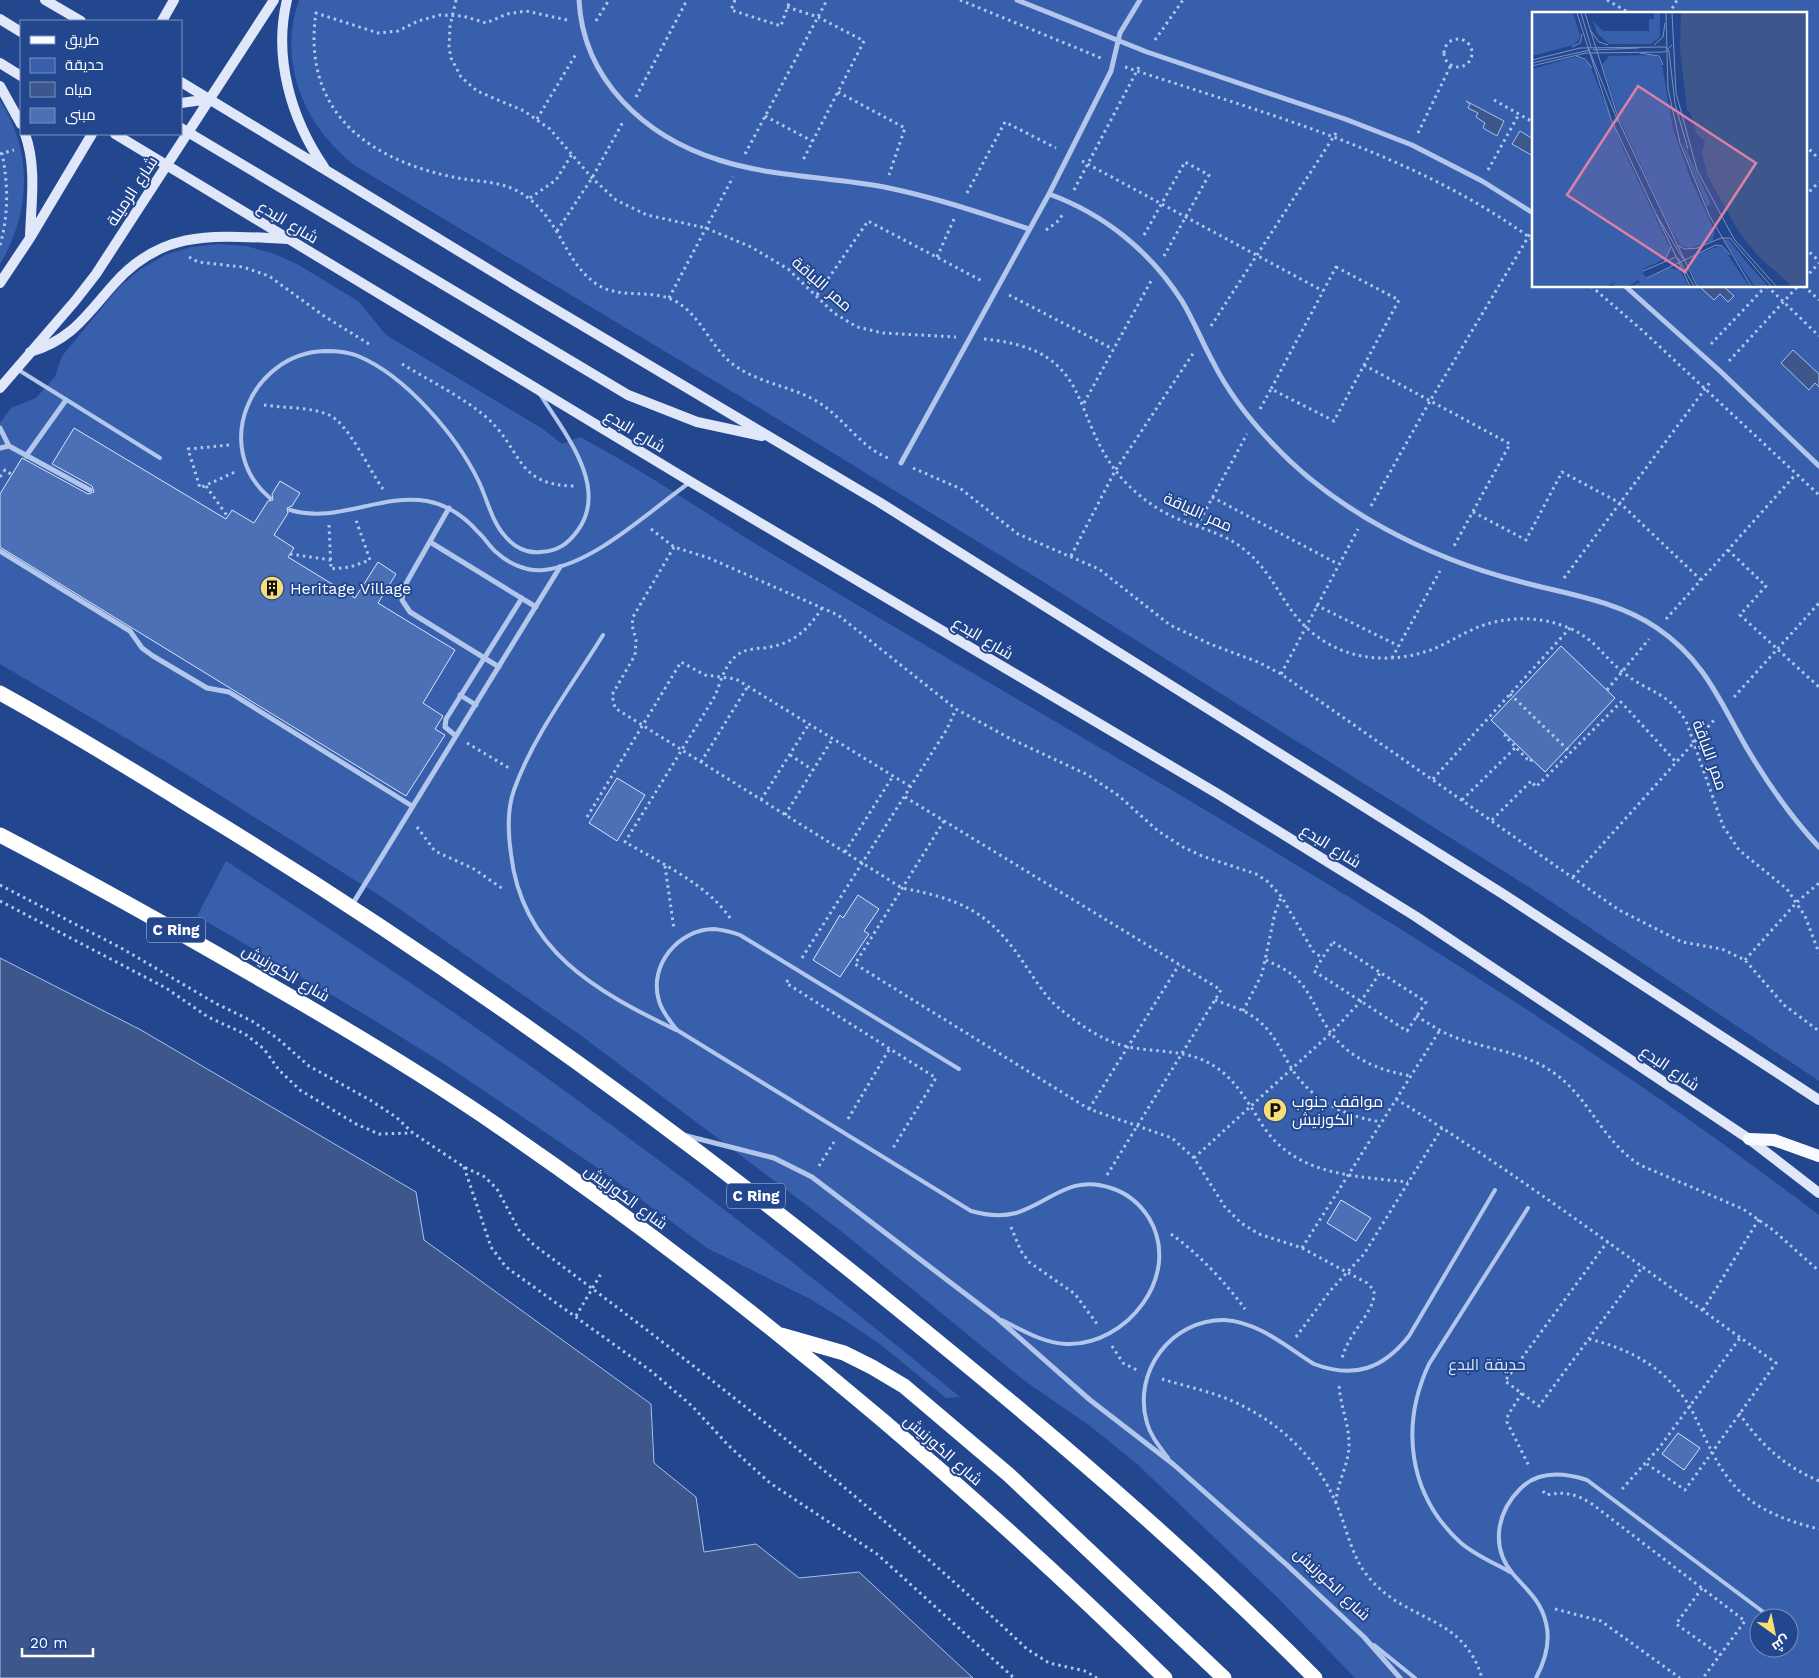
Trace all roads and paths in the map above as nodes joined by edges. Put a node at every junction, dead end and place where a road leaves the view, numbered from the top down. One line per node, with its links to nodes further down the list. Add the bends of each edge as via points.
1 (45, 0): 23 (main road)
2 (174, 0): 24 (main road)
3 (274, 0): 38 (main road, شارع الرميلة)
4 (287, 0): 59 (main road, via 283,53 290,96 305,136)
5 (456, 0): 20 (path, ممر اللياقة)
6 (579, 0): 25 (street)
7 (609, 0): 27 (path)
8 (735, 0): 17 (path, via 731,10 781,26)
9 (790, 0): 17 (path)
10 (827, 0): 21 (path)
11 (960, 0): 31 (path)
12 (1016, 0): 28 (street)
13 (1140, 0): 28 (street)
14 (1183, 0): 29 (path)
15 (1607, 0): 18 (path)
16 (1677, 0): 19 (path)
17 (788, 7): 21 (path)
18 (1628, 12)
19 (1670, 12)
20 (452, 15): 25 (path, via 486,23 512,12 526,11); 43 (path, ممر اللياقة, via 449,47 461,77 477,91 511,104); 66 (path, via 429,18 398,31 378,33 316,13 313,52 324,90 333,108 359,137 390,155 441,174 503,184)
21 (818, 17): 37 (path, via 864,41); 42 (path)
22 (0, 19): 26 (main road)
23 (79, 20)
24 (163, 20)
25 (580, 21): 27 (street)
26 (20, 31)
27 (585, 40): 43 (path); 58 (street, via 601,75 641,118 686,147)
28 (1117, 40): 29 (street); 31 (street)
29 (1147, 52): 33 (path); 51 (street)
30 (0, 63): 34 (main road)
31 (1114, 63): 33 (path); 64 (street)
32 (1451, 65): 32 (path, via 1462,67 1470,61 1472,50 1467,41 1452,39 1445,47 1444,57); 51 (path)
33 (1136, 71): 67 (path); 72 (path, via 1402,165 1467,197)
34 (20, 75)
35 (182, 83): 38 (main road)
36 (0, 86): 45 (main road)
37 (838, 92): 50 (path); 63 (path, via 905,128)
38 (210, 99): 40 (main road); 46 (main road, شارع الرميلة); 59 (main road)
39 (1494, 100): 41 (path)
40 (182, 103)
41 (1519, 114): 44 (path); 61 (path)
42 (765, 116): 50 (path); 58 (path)
43 (537, 119): 55 (path, ممر اللياقة)
44 (1532, 121)
45 (20, 122)
46 (185, 130): 57 (main road, شارع الرميلة); 111 (main road, via 628,395 697,422)
47 (25, 135): 73 (main road, via 32,182)
48 (91, 135): 73 (main road)
49 (118, 135): 57 (main road, شارع البدع)
50 (812, 141): 60 (path)
51 (1412, 145): 61 (street)
52 (1806, 146): 56 (path)
53 (19, 148): 54 (path)
54 (1, 153): 76 (path, via 8,193)
55 (572, 154): 66 (path, via 556,180); 69 (path, ممر اللياقة, via 602,189 616,200 647,214)
56 (1819, 159)
57 (166, 165): 74 (main road, شارع البدع); 97 (main road, شارع الرميلة, via 96,274)
58 (739, 166): 60 (street); 69 (path)
59 (327, 172): 111 (main road)
60 (796, 174): 63 (street)
61 (1482, 181): 68 (street)
62 (1819, 182): 65 (path)
63 (884, 188): 70 (street, via 961,205)
64 (1049, 194): 67 (street); 70 (street)
65 (1806, 195)
66 (530, 198): 91 (path, via 551,220 580,268 596,283 619,293)
67 (1068, 201): 70 (path, via 1052,228); 109 (street, via 1105,221 1158,268 1183,302 1224,382)
68 (1532, 212)
69 (706, 228): 90 (path, ممر اللياقة, via 770,257); 91 (path)
70 (1029, 229): 82 (street)
71 (1532, 230): 72 (path)
72 (1528, 236): 75 (path); 107 (path)
73 (30, 238): 81 (main road)
74 (288, 239): 97 (main road, via 210,236 166,245 137,261 125,272 74,330 45,348); 105 (main road, شارع البدع)
75 (1532, 239)
76 (0, 245)
77 (1806, 249): 79 (path)
78 (1257, 255): 89 (path)
79 (1819, 262): 80 (path)
80 (1806, 277)
81 (0, 283)
82 (997, 288): 90 (path, via 868,221); 95 (street); 96 (path)
83 (1593, 288): 104 (path)
84 (1627, 288): 98 (street)
85 (1764, 288): 98 (path)
86 (1768, 288): 93 (path)
87 (1796, 288): 93 (path)
88 (1806, 288): 92 (path)
89 (1323, 291): 99 (path, via 1336,267 1399,300); 103 (path)
90 (817, 295): 95 (path, ممر اللياقة, via 845,321 870,331)
91 (669, 298): 117 (path, via 694,316 730,362 758,379 819,403 868,447)
92 (1819, 300)
93 (1784, 302): 94 (path); 101 (path)
94 (1819, 336)
95 (970, 338): 117 (street); 138 (path, ممر اللياقة, via 1015,343 1038,352 1058,366 1079,393 1098,442 1115,471 1160,510)
96 (1113, 349)
97 (29, 352): 100 (main road, شارع الرميلة)
98 (1702, 354): 101 (street)
99 (1364, 365): 103 (path, via 1334,421); 107 (path)
100 (16, 368): 102 (main road, شارع الرميلة); 106 (lane)
101 (1720, 371): 104 (path); 119 (street)
102 (0, 388)
103 (1271, 389): 109 (path)
104 (1704, 389): 120 (path); 130 (path)
105 (537, 390): 108 (lane, via 576,453 588,486 581,526 570,541 553,551 535,553 517,548 504,536 464,455 436,417 396,380 358,355 335,351 308,352 280,364 260,381); 123 (main road, شارع البدع)
106 (66, 400): 115 (street); 116 (lane)
107 (1430, 401): 134 (path, via 1510,444); 136 (path)
108 (248, 402): 112 (lane); 129 (path, via 317,411 338,421)
109 (1253, 422): 127 (path); 136 (street, via 1293,464)
110 (0, 428): 113 (street)
111 (770, 437): 242 (main road, via 879,502 1503,894)
112 (241, 443): 118 (lane); 124 (path, via 188,449 200,488)
113 (9, 446): 114 (street); 115 (street)
114 (0, 448)
115 (26, 456): 125 (street)
116 (160, 458)
117 (901, 463): 166 (path, via 961,489 1002,523 1035,543 1099,569 1170,625)
118 (246, 466): 124 (path); 128 (lane, via 262,492)
119 (1819, 466)
120 (1796, 474): 126 (path); 142 (path)
121 (12, 475): 122 (path, via 5,470)
122 (0, 477)
123 (691, 482): 148 (lane, via 599,547); 251 (main road, شارع البدع, via 1218,794 1398,906)
124 (206, 486): 137 (path)
125 (90, 490)
126 (1819, 496)
127 (1212, 497): 138 (path); 147 (path)
128 (270, 498)
129 (390, 500): 131 (lane, via 428,502); 133 (lane)
130 (1620, 504): 134 (path, via 1562,472 1526,540); 149 (path); 150 (path)
131 (449, 508): 140 (street); 148 (lane, via 466,520 506,561 542,570)
132 (290, 510): 135 (lane, via 304,514)
133 (353, 510): 135 (lane); 146 (path, via 370,560 331,569)
134 (1473, 512): 145 (path)
135 (328, 514): 146 (path)
136 (1366, 516): 145 (street); 147 (path)
137 (228, 517)
138 (1197, 526): 156 (path, ممر اللياقة, via 1231,540 1256,560 1292,614)
139 (648, 527): 141 (path)
140 (430, 542): 151 (street); 162 (street, via 404,588 402,600 405,607)
141 (674, 547): 155 (path, via 709,558); 178 (path, via 636,610 632,625 635,655 612,695 615,708)
142 (1728, 550): 149 (path); 161 (path, via 1766,586 1740,615)
143 (0, 551): 198 (street, via 130,631 142,648 153,656 207,688 230,692)
144 (290, 554): 146 (path)
145 (1448, 558): 150 (street); 160 (path)
146 (331, 560)
147 (1338, 564): 153 (path)
148 (560, 567): 154 (street)
149 (1702, 580): 158 (path)
150 (1556, 590): 158 (street, via 1627,611)
151 (522, 598): 154 (street); 162 (street)
152 (1819, 603): 161 (path)
153 (1316, 605): 156 (path); 160 (path)
154 (536, 607): 164 (street)
155 (822, 607): 167 (path, via 800,636 788,643 749,649 739,654); 176 (path, via 851,624)
156 (1304, 626): 163 (path, ممر اللياقة, via 1344,651); 166 (path)
157 (1570, 628): 163 (path, ممر اللياقة, via 1540,620 1498,621 1424,652); 165 (path, ممر اللياقة, via 1596,644); 172 (path)
158 (1658, 628): 165 (path); 175 (street, via 1702,670)
159 (603, 635): 191 (lane)
160 (1399, 646): 163 (path)
161 (1777, 649): 169 (path); 175 (path)
162 (484, 658): 164 (street); 173 (street)
163 (1392, 658)
164 (499, 667): 174 (street)
165 (1622, 671): 170 (path); 182 (path, ممر اللياقة, via 1671,701 1686,721)
166 (1280, 674): 193 (path)
167 (722, 676): 168 (path); 178 (path, via 705,675 681,662); 184 (path, via 715,696)
168 (748, 686): 177 (path); 188 (path)
169 (1819, 687)
170 (1607, 690)
171 (3, 694): 217 (highway, شارع الكورنيش / C Ring)
172 (1510, 694): 185 (path); 193 (path)
173 (460, 695): 174 (street); 180 (street, via 444,723 447,730)
174 (476, 705): 180 (street)
175 (1726, 707): 182 (path); 205 (street, via 1764,777)
176 (956, 709): 194 (path); 213 (path, via 1088,776 1119,796 1158,831 1183,847 1256,874)
177 (809, 724): 181 (path); 186 (path)
178 (642, 726): 184 (path); 201 (path)
179 (1506, 734): 183 (path, via 1504,736)
180 (456, 736): 191 (path); 198 (street)
181 (833, 738): 190 (path); 192 (path)
182 (1693, 743): 189 (path); 215 (path, ممر اللياقة, via 1730,838)
183 (1516, 747): 187 (path, via 1530,762); 197 (path)
184 (682, 750): 188 (path); 208 (path, via 625,842)
185 (1570, 752): 189 (path, via 1621,702); 202 (path, via 1536,787 1531,781)
186 (790, 754): 190 (path); 196 (path)
187 (1532, 759)
188 (701, 762): 196 (path)
189 (1676, 762): 209 (path)
190 (814, 770): 200 (path)
191 (520, 775): 216 (lane, via 509,826 513,870)
192 (893, 776): 194 (path); 206 (path)
193 (1433, 779): 197 (path)
194 (911, 787): 195 (path)
195 (905, 797): 203 (path); 207 (path)
196 (761, 800): 200 (path)
197 (1462, 800): 202 (path)
198 (412, 806): 199 (street)
199 (408, 813): 216 (path, via 435,851 493,880); 217 (street)
200 (785, 815): 206 (path)
201 (587, 816)
202 (1492, 820): 209 (path)
203 (944, 821): 212 (path); 224 (path)
204 (0, 835): 277 (highway, شارع الكورنيش / C Ring, via 114,894 350,1031 499,1126)
205 (1819, 847)
206 (844, 852): 207 (path)
207 (863, 863): 212 (path); 225 (path)
208 (665, 865): 218 (path, via 719,903); 219 (path)
209 (1573, 877): 223 (path, via 1619,910 1659,931 1690,944 1722,949)
210 (1819, 882): 215 (path)
211 (0, 885): 249 (path, via 252,1021 309,1066 370,1100)
212 (902, 888): 235 (path, via 943,896 978,913 1008,940 1058,1008 1100,1036); 244 (path, via 855,964)
213 (1281, 896): 221 (path, via 1308,944); 222 (path)
214 (0, 901): 249 (path, via 166,988 208,1016 245,1034 264,1049 279,1070 300,1090 356,1124 379,1134)
215 (1797, 902): 220 (path, ممر اللياقة); 223 (path)
216 (524, 904): 231 (lane, via 542,937 570,966 618,1001)
217 (351, 906): 250 (highway, شارع الكورنيش / C Ring, via 500,1007)
218 (740, 935): 219 (lane, via 713,929 697,932); 225 (lane)
219 (676, 943): 231 (lane, via 661,965 657,990 665,1014)
220 (1819, 953)
221 (1322, 958): 226 (path, via 1333,942); 228 (path, via 1314,971)
222 (1266, 960): 229 (path); 234 (path, via 1303,985)
223 (1745, 960): 233 (path, via 1784,1005)
224 (1180, 965): 227 (path, via 1221,990); 235 (path)
225 (795, 968): 236 (path, via 786,983); 239 (lane)
226 (1380, 973): 228 (path); 230 (path, via 1426,1002)
227 (1215, 1000): 229 (path); 237 (path)
228 (1361, 1001): 230 (path, via 1407,1031); 234 (path)
229 (1244, 1011): 238 (path, via 1272,1034)
230 (1416, 1016): 232 (path)
231 (677, 1030): 248 (lane)
232 (1440, 1030): 240 (path); 264 (path, via 1474,1043 1513,1052 1543,1065 1568,1085 1608,1137 1628,1157)
233 (1819, 1031)
234 (1331, 1033): 238 (path); 240 (path, via 1358,1057 1374,1066)
235 (1128, 1047): 237 (path); 244 (path)
236 (890, 1048): 248 (path); 254 (path, via 936,1078)
237 (1182, 1054): 243 (path, via 1203,1060 1222,1072 1239,1087); 246 (path)
238 (1292, 1068): 243 (path); 245 (path, via 1321,1100 1360,1119)
239 (959, 1069)
240 (1411, 1076): 241 (path)
241 (1396, 1099): 245 (path); 247 (path)
242 (1819, 1100)
243 (1251, 1106): 253 (path); 256 (path, via 1280,1146 1300,1161 1323,1171)
244 (1090, 1109): 246 (path)
245 (1381, 1122): 256 (path)
246 (1138, 1125): 253 (path, via 1172,1138); 259 (path)
247 (1442, 1127): 258 (path); 266 (path)
248 (840, 1132): 254 (lane); 257 (path)
249 (413, 1133): 255 (path)
250 (674, 1133): 257 (street, شارع الكورنيش, via 774,1158); 305 (highway, شارع الكورنيش / C Ring, via 801,1230 975,1372 1231,1594)
251 (1749, 1139): 252 (main road, via 1774,1140); 261 (main road, شارع البدع)
252 (1819, 1156)
253 (1194, 1158): 267 (path, via 1225,1208 1241,1223 1259,1234)
254 (886, 1160): 263 (lane, via 971,1211)
255 (464, 1166): 272 (path, via 491,1183 520,1230 534,1246); 274 (path, via 494,1254 506,1267)
256 (1348, 1175): 258 (path); 267 (path)
257 (812, 1178): 275 (street, شارع الكورنيش)
258 (1408, 1182): 271 (path)
259 (1101, 1185): 263 (lane, via 1059,1190 1031,1206); 265 (lane, via 1116,1190 1139,1205)
260 (1495, 1190): 282 (lane, via 1397,1352 1360,1371)
261 (1819, 1193)
262 (1528, 1208): 295 (lane, via 1429,1364 1418,1387 1411,1432 1418,1474 1437,1514 1462,1544)
263 (1006, 1214): 278 (path, via 1029,1262 1075,1294)
264 (1759, 1219): 269 (path); 273 (path)
265 (1152, 1225): 276 (path, via 1186,1246 1234,1294); 278 (lane, via 1159,1243 1154,1284 1138,1311)
266 (1608, 1241): 268 (path); 284 (path, via 1504,1380)
267 (1302, 1248): 271 (path)
268 (1643, 1266): 273 (path); 280 (path)
269 (1819, 1271)
270 (602, 1272): 272 (path)
271 (1349, 1273): 281 (path, via 1330,1291); 282 (path, via 1367,1283 1375,1295 1350,1339)
272 (592, 1289): 274 (path); 302 (path, via 746,1405 851,1492 1027,1649 1049,1662)
273 (1703, 1310): 279 (path)
274 (576, 1316): 301 (path, via 672,1388 770,1483 888,1564)
275 (997, 1318): 278 (lane, via 1041,1339 1065,1344); 288 (street, شارع الكورنيش, via 1090,1400)
276 (1256, 1328): 281 (lane); 283 (lane, via 1225,1320 1195,1326 1167,1343 1154,1359)
277 (778, 1334): 303 (highway, شارع الكورنيش / C Ring, via 951,1480); 304 (highway, via 844,1353 904,1386 1009,1475)
278 (1106, 1337): 283 (path, via 1123,1363)
279 (1740, 1338): 285 (path); 286 (path, via 1776,1363)
280 (1589, 1339): 284 (path, via 1540,1406); 285 (path, via 1621,1348 1658,1369)
281 (1289, 1348): 282 (lane, via 1314,1364)
282 (1339, 1370): 293 (path, via 1349,1443)
283 (1148, 1374): 288 (lane, via 1144,1408 1147,1423 1152,1437); 293 (path, via 1230,1400 1276,1426 1303,1451 1322,1476)
284 (1522, 1393): 290 (path, via 1507,1422)
285 (1690, 1407): 287 (path); 289 (path)
286 (1739, 1413): 287 (path); 291 (path, via 1770,1451 1788,1465)
287 (1712, 1453): 289 (path, via 1686,1490); 294 (path, via 1734,1484 1763,1508)
288 (1173, 1464): 299 (street, شارع الكورنيش)
289 (1646, 1464): 292 (path)
290 (1536, 1478): 292 (lane, via 1552,1474 1569,1475 1587,1480); 295 (lane, via 1522,1486 1508,1501 1501,1518 1498,1537 1502,1554); 296 (path, via 1546,1495 1562,1492 1577,1495 1592,1504)
291 (1819, 1481)
292 (1613, 1498): 298 (lane)
293 (1336, 1503): 308 (path, via 1356,1559 1364,1572 1395,1601 1455,1634 1470,1651)
294 (1819, 1529)
295 (1512, 1572): 297 (lane)
296 (1702, 1588): 300 (path, via 1745,1621); 300 (path, via 1676,1624)
297 (1542, 1606): 309 (lane, via 1547,1646 1544,1663); 310 (path, via 1601,1620)
298 (1758, 1608)
299 (1364, 1637): 306 (street, شارع الكورنيش); 307 (lane)
300 (1720, 1655): 311 (path)
301 (1014, 1678)
302 (1097, 1678)
303 (1165, 1678)
304 (1224, 1678)
305 (1314, 1678)
306 (1400, 1678)
307 (1415, 1678)
308 (1482, 1678)
309 (1536, 1678)
310 (1680, 1678)
311 (1702, 1678)

